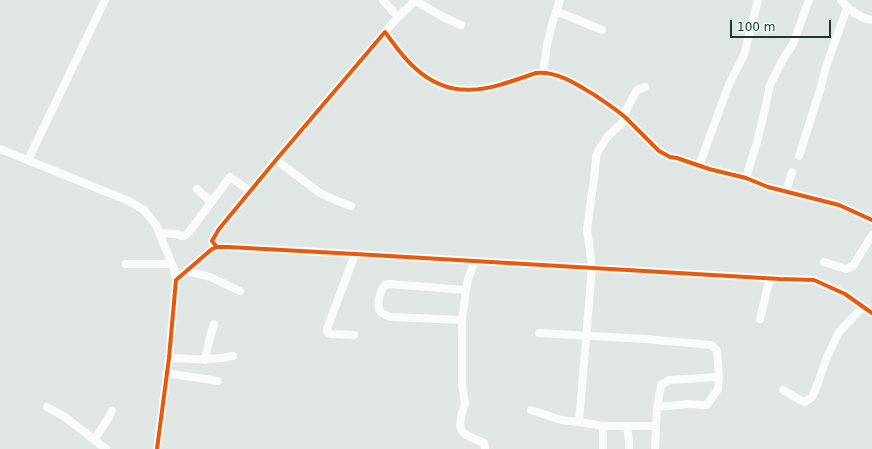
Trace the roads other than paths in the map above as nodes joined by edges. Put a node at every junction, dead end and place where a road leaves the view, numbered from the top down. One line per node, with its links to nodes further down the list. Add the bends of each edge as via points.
1 (106, 0): 20 (street)
2 (382, 0): 10 (street)
3 (416, 0): 10 (street); 12 (street)
4 (560, 0): 9 (street)
5 (758, 0): 22 (street, via 744,55 729,84)
6 (809, 0): 24 (street, via 793,44 770,85 759,136)
7 (841, 0): 8 (street)
8 (847, 8): 11 (street, via 861,17); 19 (street)
9 (556, 11): 13 (street); 15 (street)
10 (398, 17): 14 (street)
11 (872, 20)
12 (461, 25)
13 (602, 30)
14 (385, 32): 15 (street, via 413,67 424,76 433,82 457,90 491,88); 21 (street)
15 (543, 72): 17 (street, via 579,85)
16 (645, 87): 17 (street, via 638,90)
17 (625, 117): 22 (street, via 665,155); 39 (street, via 607,137 596,156 587,229)
18 (0, 149): 20 (street)
19 (798, 156)
20 (28, 160): 31 (street, via 129,201 144,210)
21 (276, 160): 26 (street); 29 (street, via 320,193)
22 (699, 166): 24 (street)
23 (792, 172): 27 (street)
24 (746, 178): 27 (street)
25 (197, 189): 28 (street)
26 (250, 191): 28 (street, via 230,177); 33 (street, via 214,236 212,241)
27 (786, 191): 30 (street, via 839,205)
28 (211, 202): 31 (street, via 184,236)
29 (351, 206)
30 (872, 220)
31 (159, 233): 38 (street)
32 (872, 235): 36 (street, via 853,266 846,269)
33 (217, 247): 34 (street); 40 (street)
34 (355, 254): 35 (street); 51 (street, via 327,329 328,333 332,334)
35 (475, 261): 39 (street); 43 (street)
36 (824, 262)
37 (126, 264): 38 (street)
38 (172, 264): 42 (street)
39 (592, 267): 41 (street); 52 (street)
40 (187, 271): 42 (street); 44 (street, via 210,277)
41 (770, 278): 45 (street, via 814,280 845,294); 47 (street)
42 (176, 280): 54 (street)
43 (466, 290): 48 (street); 48 (street, via 389,284 380,292 380,312 391,317)
44 (240, 291)
45 (863, 306): 46 (street); 59 (street, via 839,332 812,397 805,402)
46 (872, 313)
47 (760, 319)
48 (462, 320): 71 (street, via 462,384 465,404 460,426 466,435 484,443)
49 (214, 324): 55 (street)
50 (539, 333): 52 (street)
51 (354, 335)
52 (586, 336): 57 (street, via 711,345 717,350); 64 (street)
53 (233, 356): 55 (street)
54 (169, 358): 55 (street); 56 (street)
55 (205, 360)
56 (166, 373): 58 (street); 70 (street)
57 (719, 377): 61 (street, via 669,380 661,385); 61 (street, via 718,389 707,405)
58 (218, 381)
59 (783, 390)
60 (47, 406): 68 (street)
61 (657, 406): 67 (street)
62 (531, 410): 64 (street, via 561,420)
63 (112, 411): 68 (street)
64 (579, 422): 65 (street)
65 (603, 426): 66 (street); 72 (street)
66 (627, 426): 67 (street); 73 (street)
67 (655, 426): 74 (street)
68 (94, 440): 69 (street)
69 (106, 449)
70 (157, 449)
71 (486, 449)
72 (603, 449)
73 (629, 449)
74 (655, 449)

